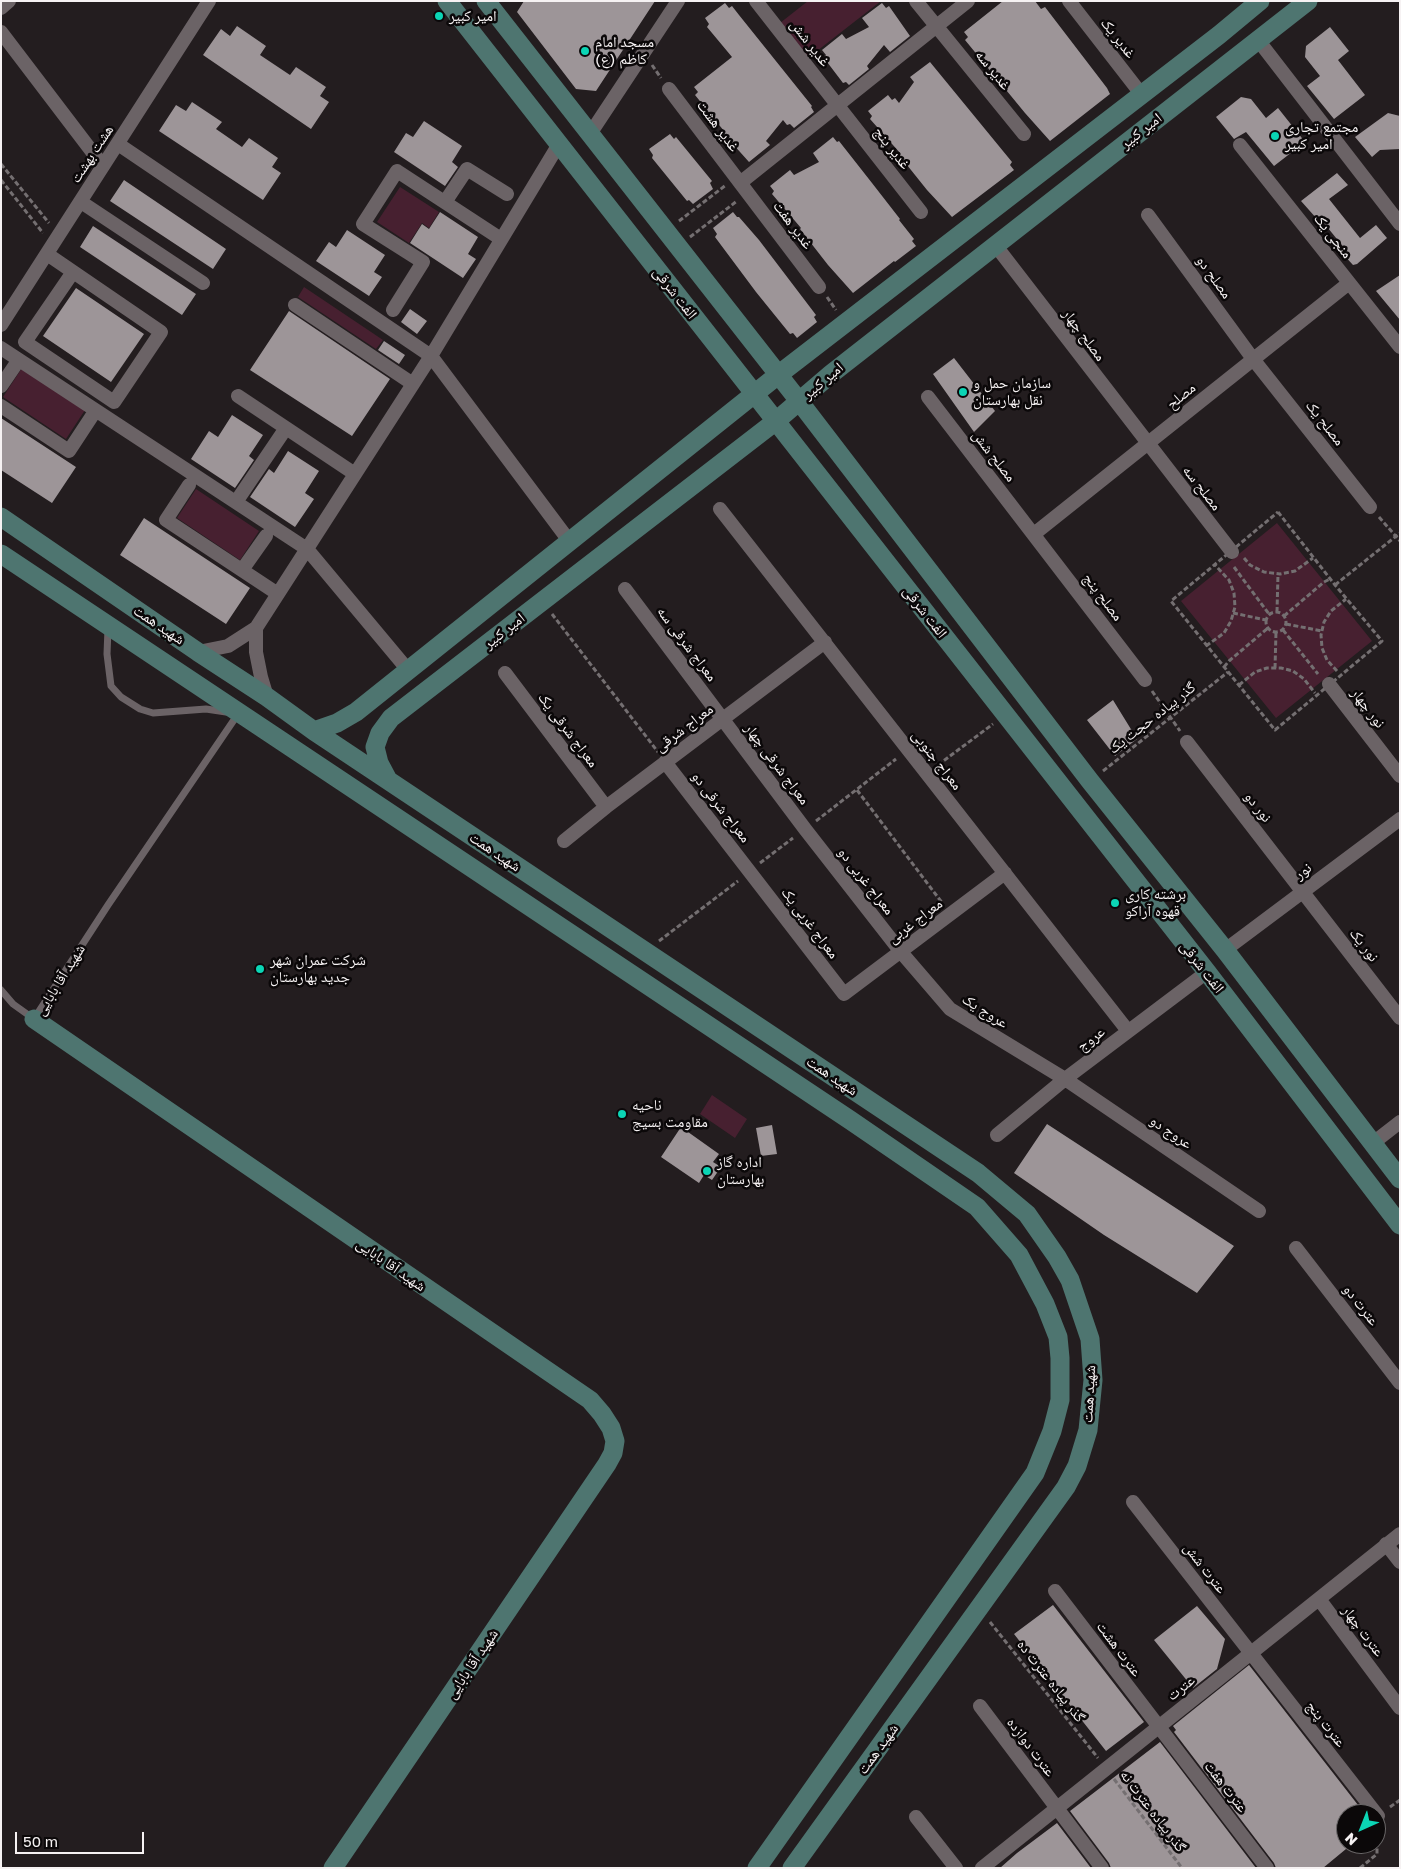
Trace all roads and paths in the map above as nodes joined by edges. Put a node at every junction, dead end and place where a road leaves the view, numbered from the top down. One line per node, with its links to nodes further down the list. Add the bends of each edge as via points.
1 (9, 1): 12 (street)
2 (209, 1): 22 (street, هشت بهشت)
3 (447, 1): 23 (street, الفت شرقی)
4 (486, 1): 20 (street, الفت شرقی)
5 (678, 1): 16 (street)
6 (756, 1): 19 (street, غدیر شش)
7 (916, 1): 13 (street, غدیر سه)
8 (968, 1): 13 (street)
9 (1069, 1): 18 (street, غدیر یک)
10 (1260, 1): 18 (street, امیر کبیر)
11 (1308, 1): 15 (street, امیر کبیر)
12 (1, 8)
13 (936, 26): 19 (street); 21 (street, غدیر سه)
14 (1, 32): 26 (street)
15 (1258, 40): 34 (street); 39 (street, امیر کبیر)
16 (643, 54): 17 (path); 20 (street)
17 (669, 89): 28 (street, غدیر هشت)
18 (1142, 94): 47 (street, امیر کبیر)
19 (838, 105): 28 (street); 32 (street, غدیر پنج)
20 (590, 134): 35 (street, الفت شرقی)
21 (1024, 134)
22 (118, 144): 26 (street, هشت بهشت); 50 (street)
23 (559, 144): 36 (street); 56 (street, الفت شرقی)
24 (1240, 145): 42 (street, منجی یک)
25 (1, 164): 37 (path)
26 (103, 166): 30 (street, هشت بهشت)
27 (1, 180): 37 (path)
28 (741, 184): 35 (path); 38 (path); 43 (street, غدیر هفت)
29 (506, 194): 31 (street, via 467,169)
30 (80, 202): 37 (street, هشت بهشت); 41 (street)
31 (444, 202): 36 (street); 45 (street, via 397,171 363,224 423,262)
32 (921, 212)
33 (1148, 214): 51 (street, مصلح دو)
34 (1400, 224)
35 (665, 231): 38 (street, الفت شرقی)
36 (501, 239): 50 (street)
37 (53, 245): 40 (street); 46 (street, هشت بهشت)
38 (678, 246): 53 (street, الفت شرقی)
39 (996, 246): 59 (street, امیر کبیر); 64 (street, مصلح چهار)
40 (73, 272): 40 (street, via 162,332 114,402 25,342)
41 (203, 283)
42 (1349, 283): 48 (street, منجی یک); 51 (street, مصلح)
43 (819, 287): 47 (path)
44 (295, 305): 54 (street)
45 (393, 310)
46 (3, 319)
47 (846, 323): 53 (street, امیر کبیر)
48 (1400, 347)
49 (1, 348): 76 (street)
50 (431, 356): 54 (street); 75 (street)
51 (1253, 359): 64 (street, مصلح); 68 (street, مصلح یک)
52 (16, 364): 55 (street)
53 (778, 375): 56 (street, امیر کبیر); 59 (street, الفت شرقی)
54 (413, 384): 65 (street)
55 (1, 386)
56 (754, 394): 62 (street, الفت شرقی); 75 (street, امیر کبیر)
57 (238, 396): 63 (street)
58 (928, 397): 71 (street, مصلح شش)
59 (799, 401): 62 (street, امیر کبیر); 126 (street, الفت شرقی)
60 (1, 406): 61 (street, via 69,450)
61 (92, 416)
62 (776, 421): 88 (street, امیر کبیر); 116 (street, الفت شرقی)
63 (286, 428): 65 (street); 67 (street)
64 (1147, 444): 71 (street, مصلح); 78 (street, مصلح سه)
65 (355, 474): 76 (street)
66 (189, 485): 81 (street, via 166,520)
67 (240, 496)
68 (1370, 507): 72 (path)
69 (720, 509): 101 (street, معراج جنوبی)
70 (1, 517): 103 (street, شهید همت)
71 (1034, 534): 110 (street, مصلح پنج)
72 (1398, 535): 74 (path); 84 (path)
73 (266, 536): 81 (street)
74 (1400, 541)
75 (570, 542): 106 (street, امیر کبیر)
76 (307, 549): 86 (street); 106 (street)
77 (1, 554): 95 (street, شهید همت)
78 (1234, 556): 79 (path, via 1278,512); 80 (path); 82 (path, via 1264,572); 91 (path)
79 (1313, 558): 82 (path, via 1295,571); 83 (path)
80 (1215, 565): 90 (path, via 1229,580 1234,593); 102 (path, via 1171,601)
81 (242, 570): 86 (street)
82 (1278, 574): 89 (path)
83 (1330, 579): 84 (path); 92 (path)
84 (1334, 585): 87 (path)
85 (625, 589): 118 (street, معراج شرقی سه)
86 (278, 594): 96 (street)
87 (1346, 599): 99 (path, via 1331,611); 111 (path, via 1382,642)
88 (542, 601): 122 (path); 125 (street, امیر کبیر, via 391,718 380,733 376,747 379,763)
89 (1277, 612): 91 (path); 92 (path)
90 (1233, 613): 93 (path); 102 (path, via 1224,633)
91 (1270, 614): 93 (path)
92 (1284, 616): 94 (path)
93 (1266, 620): 97 (path)
94 (1286, 624): 98 (path); 99 (path)
95 (108, 626): 115 (street, شهید همت); 115 (lane, via 111,686 140,710 153,713 206,709)
96 (256, 628): 103 (street, via 228,646); 114 (street, via 256,652)
97 (1268, 628): 100 (path); 104 (path)
98 (1283, 630): 100 (path); 111 (path)
99 (1322, 631): 107 (path, via 1322,648)
100 (1276, 632): 105 (path)
101 (825, 642): 118 (street, معراج شرقی); 121 (street, معراج جنوبی)
102 (1206, 646): 104 (path)
103 (198, 652): 114 (street, شهید همت)
104 (1224, 667): 108 (path)
105 (1275, 668): 112 (path, via 1255,672); 113 (path, via 1293,671)
106 (408, 670): 119 (street, امیر کبیر, via 346,718)
107 (1336, 670)
108 (1228, 672): 112 (path); 117 (path, گذر پیاده حجت یک)
109 (505, 673): 128 (street, معراج شرقی یک)
110 (1145, 680): 117 (path)
111 (1326, 682): 112 (path, via 1275,730); 124 (street, نور چهار)
112 (1239, 685)
113 (1312, 689)
114 (267, 697): 119 (street, شهید همت)
115 (238, 713): 143 (lane, شهید آقا بابایی); 161 (street, شهید همت, via 977,1207 1018,1254 1045,1304 1058,1337 1060,1400 1035,1473)
116 (1005, 714): 123 (path); 139 (street, الفت شرقی)
117 (1170, 717): 120 (path); 126 (path, گذر پیاده حجت یک)
118 (723, 719): 122 (street, معراج شرقی); 130 (street, معراج شرقی چهار)
119 (314, 731): 125 (street, شهید همت)
120 (1187, 742): 134 (street, نور دو)
121 (909, 750): 123 (street, معراج جنوبی); 127 (path)
122 (666, 762): 128 (street, معراج شرقی); 132 (street, معراج شرقی دو)
123 (927, 773): 133 (street, معراج جنوبی)
124 (1400, 776)
125 (388, 780): 137 (street, شهید همت)
126 (1090, 781): 136 (street, الفت شرقی)
127 (856, 790): 130 (path); 135 (path)
128 (606, 807): 131 (street, معراج شرقی)
129 (1400, 819): 134 (street, نور)
130 (805, 829): 132 (path); 138 (street, معراج غربی دو)
131 (564, 841)
132 (751, 871): 137 (path); 141 (street, معراج غربی یک)
133 (1005, 872): 135 (street, معراج غربی); 144 (street, معراج جنوبی)
134 (1303, 892): 136 (street, نور); 142 (street, نور یک)
135 (951, 914): 138 (street, معراج غربی)
136 (1225, 950): 148 (street, الفت شرقی)
137 (644, 952): 160 (street, شهید همت, via 978,1174 1026,1214 1070,1280 1090,1338 1093,1380 1088,1430 1077,1466 1066,1487)
138 (902, 952): 141 (street, معراج غربی); 145 (street, عروج یک, via 950,1009)
139 (1207, 972): 144 (street, عروج); 151 (street, الفت شرقی)
140 (1, 990): 143 (lane, via 13,1004)
141 (844, 994)
142 (1400, 1018)
143 (34, 1019): 174 (street, شهید آقا بابایی, via 590,1400 611,1428 615,1441 607,1464)
144 (1128, 1031): 145 (street, عروج)
145 (1065, 1079): 147 (street, عروج); 150 (street, عروج دو)
146 (1400, 1122): 148 (street)
147 (997, 1135)
148 (1373, 1143): 149 (street, الفت شرقی)
149 (1400, 1179)
150 (1259, 1211)
151 (1400, 1225)
152 (1296, 1248): 153 (street, عترت دو)
153 (1400, 1383)
154 (1133, 1502): 163 (street, عترت شش)
155 (1400, 1534): 156 (street, عترت)
156 (1386, 1544): 157 (street); 159 (street, عترت)
157 (1400, 1562)
158 (1055, 1591): 166 (street, عترت هشت)
159 (1319, 1599): 163 (street, عترت); 165 (street, عترت چهار)
160 (979, 1608): 162 (street, شهید همت); 167 (path, گذر پیاده عترت ده)
161 (923, 1632): 162 (street); 175 (street, شهید همت)
162 (949, 1650): 176 (street, شهید همت)
163 (1250, 1653): 166 (street, عترت); 169 (street, عترت پنج)
164 (980, 1706): 170 (street, عترت دوازده)
165 (1400, 1708)
166 (1158, 1727): 167 (street, عترت); 181 (street, عترت هفت)
167 (1106, 1768): 170 (street, عترت); 180 (path, گذر پیاده عترت نه)
168 (1400, 1800): 171 (path)
169 (1369, 1804)
170 (1056, 1808): 178 (street, عترت); 179 (street, عترت دوازده)
171 (1386, 1810)
172 (916, 1816): 177 (street)
173 (1377, 1854): 182 (path)
174 (333, 1868)
175 (757, 1868)
176 (792, 1868)
177 (956, 1868)
178 (982, 1868)
179 (1102, 1868)
180 (1182, 1868)
181 (1267, 1868)
182 (1360, 1868)

